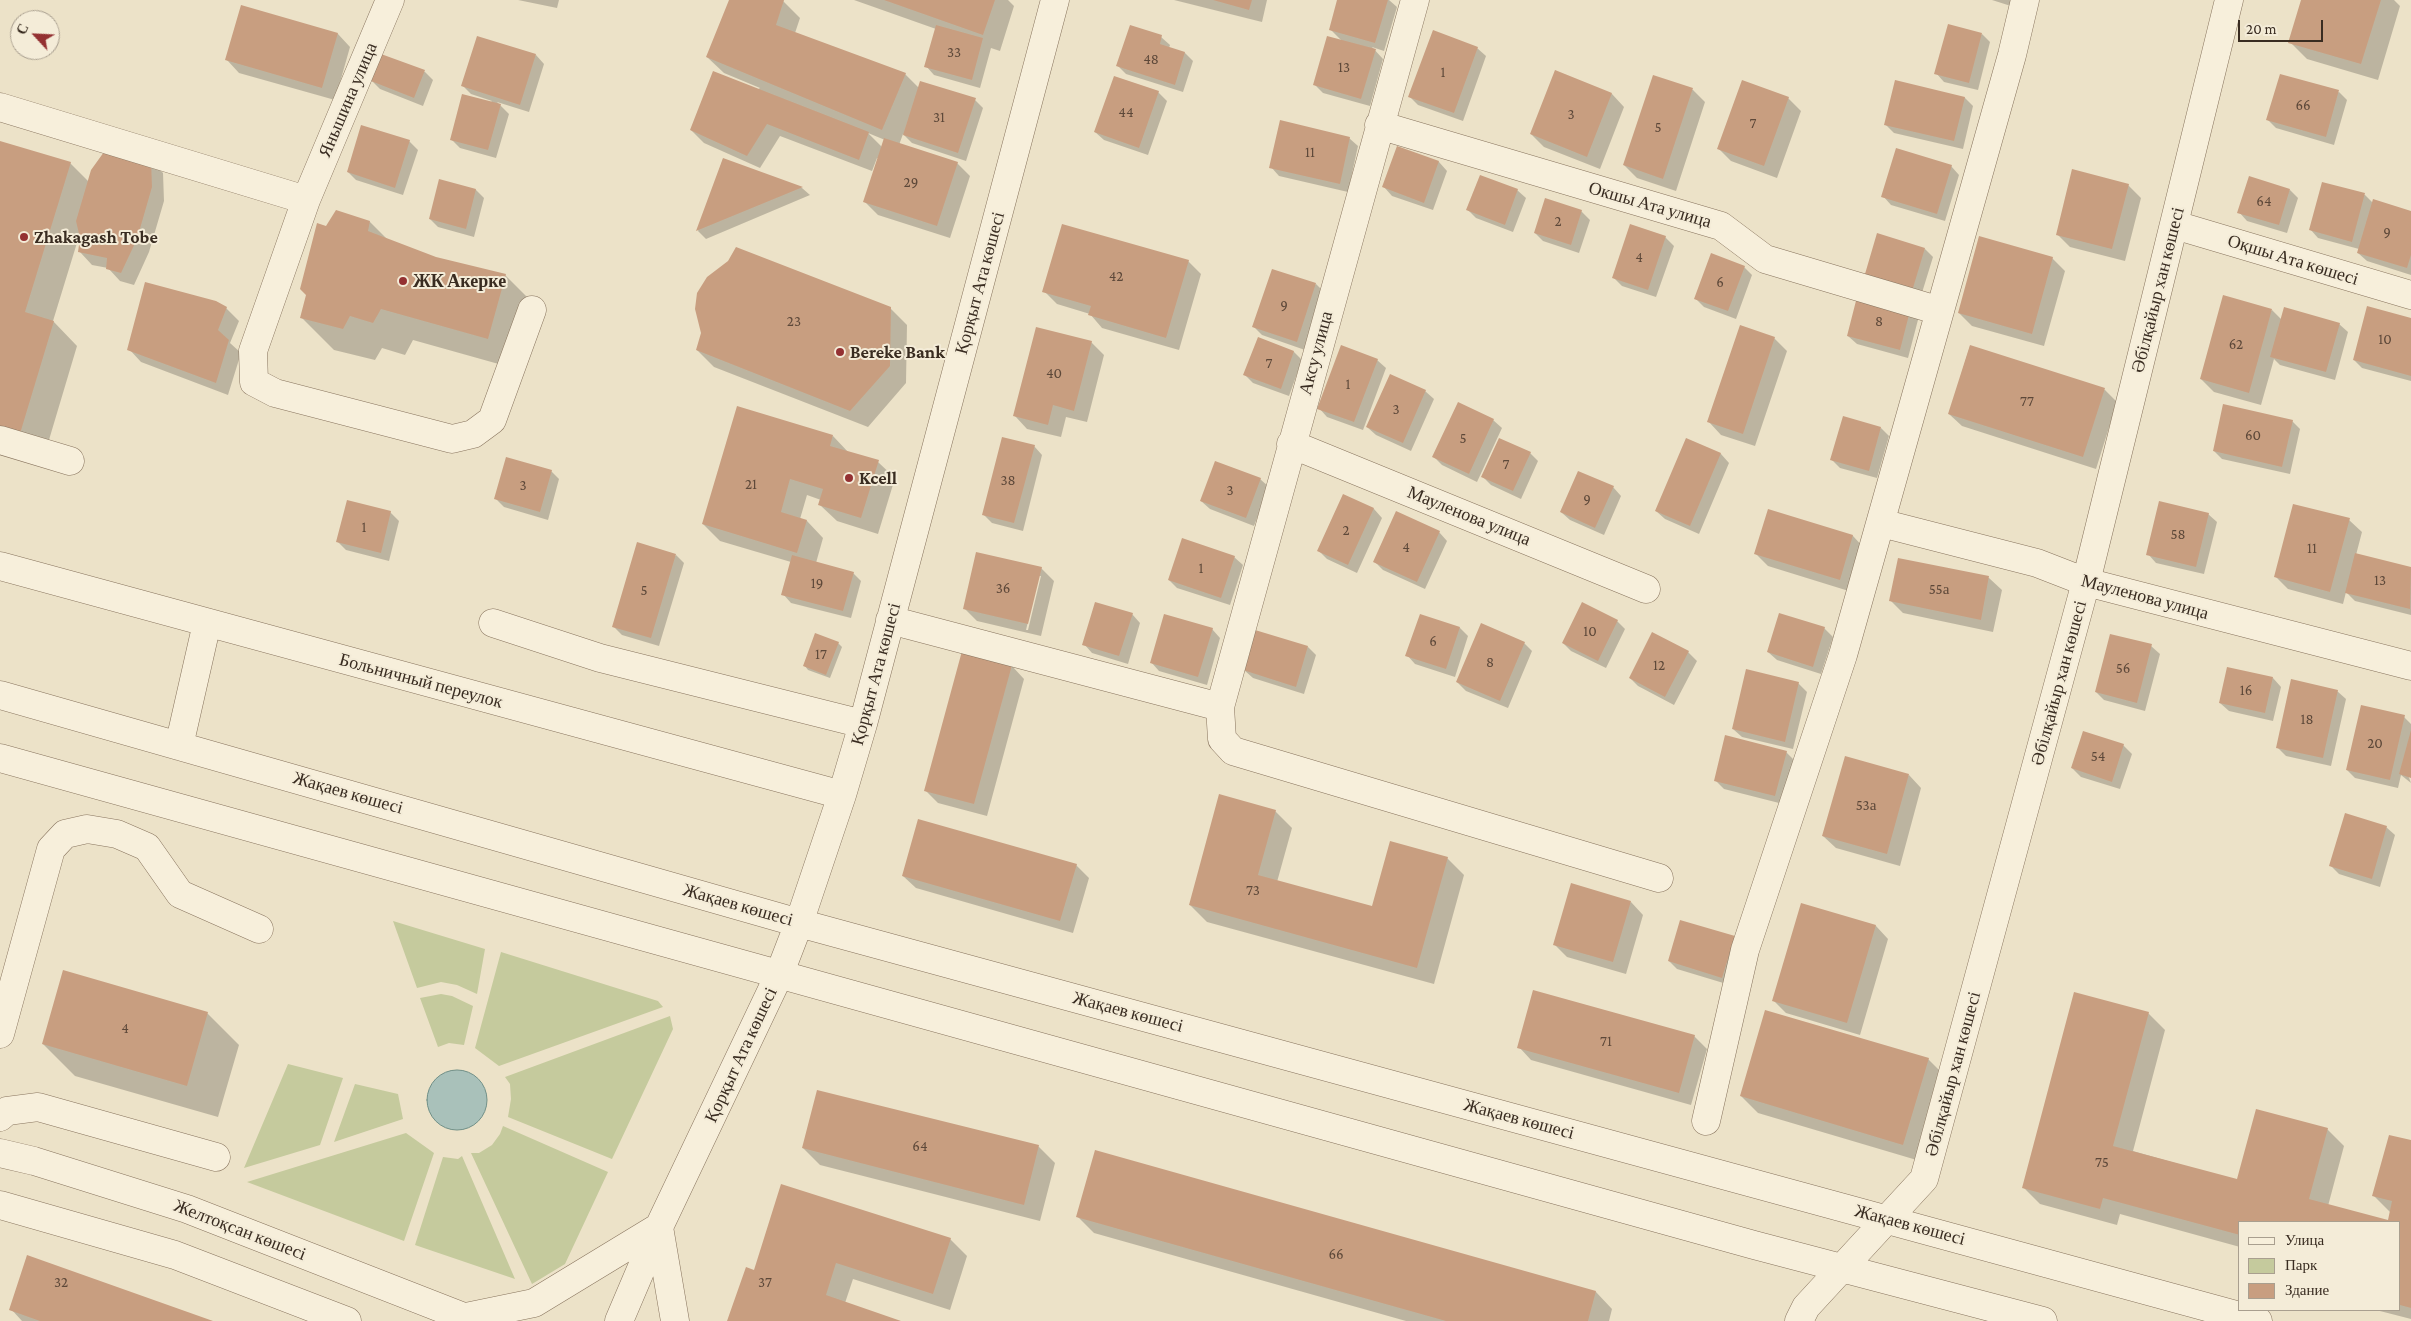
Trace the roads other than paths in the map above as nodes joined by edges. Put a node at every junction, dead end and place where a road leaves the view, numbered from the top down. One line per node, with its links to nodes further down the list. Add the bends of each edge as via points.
1 (390, 0): 8 (street, Янышина улица)
2 (1055, 0): 20 (street, Қорқыт Ата көшесі)
3 (1415, 0): 7 (street, Аксу улица)
4 (2025, 0): 12 (street)
5 (2229, 0): 9 (street, Әбілқайыр хан көшесі)
6 (0, 107): 8 (street)
7 (1379, 125): 12 (street, Окшы Ата улица, via 1721,226 1765,258); 14 (street, Аксу улица)
8 (306, 200): 11 (street, Янышина улица, via 253,350 254,382 275,393 452,439 473,434 492,420)
9 (2175, 225): 10 (street, Оқшы Ата көшесі); 18 (street, Әбілқайыр хан көшесі)
10 (2411, 295)
11 (532, 310)
12 (1940, 311): 16 (street)
13 (0, 440): 15 (street)
14 (1292, 444): 19 (street, Мауленова улица); 25 (street, Аксу улица)
15 (70, 461)
16 (1880, 523): 18 (street, Мауленова улица, via 2037,563); 36 (street, via 1843,655 1745,950)
17 (0, 566): 21 (street, Больничный переулок)
18 (2086, 582): 23 (street, Мауленова улица); 40 (street, Әбілқайыр хан көшесі, via 1924,1179)
19 (1646, 589)
20 (890, 620): 25 (street); 26 (street, Қорқыт Ата көшесі)
21 (207, 623): 27 (street); 29 (street, Больничный переулок)
22 (493, 623): 26 (street, via 600,658)
23 (2411, 666)
24 (0, 695): 27 (street, Жақаев көшесі)
25 (1220, 707): 30 (street, Аксу улица, via 1222,739 1233,751)
26 (863, 724): 29 (street, Қорқыт Ата көшесі)
27 (179, 746): 31 (street, Жақаев көшесі)
28 (0, 758): 33 (street)
29 (842, 795): 31 (street, Қорқыт Ата көшесі)
30 (1659, 878)
31 (799, 923): 33 (street, Қорқыт Ата көшесі); 40 (street, Жақаев көшесі)
32 (259, 929): 34 (street, via 180,894 147,847 117,834 87,829 65,834 51,849)
33 (779, 975): 41 (street, Қорқыт Ата көшесі); 42 (street)
34 (0, 1034)
35 (0, 1117): 38 (street, via 7,1111 38,1107)
36 (1706, 1121)
37 (0, 1154): 44 (street, Желтоқсан көшесі, via 34,1161 187,1209)
38 (216, 1157)
39 (0, 1207): 43 (street, via 175,1255)
40 (1888, 1219): 42 (street, Әбілқайыр хан көшесі); 50 (street, Жақаев көшесі)
41 (659, 1226): 44 (street, via 534,1303); 46 (street, Қорқыт Ата көшесі); 47 (street)
42 (1843, 1267): 48 (street, Әбілқайыр хан көшесі, via 1806,1307); 49 (street)
43 (301, 1313): 45 (street)
44 (470, 1319)
45 (347, 1321)
46 (619, 1321)
47 (675, 1321)
48 (1799, 1321)
49 (2043, 1321)
50 (2258, 1321)

